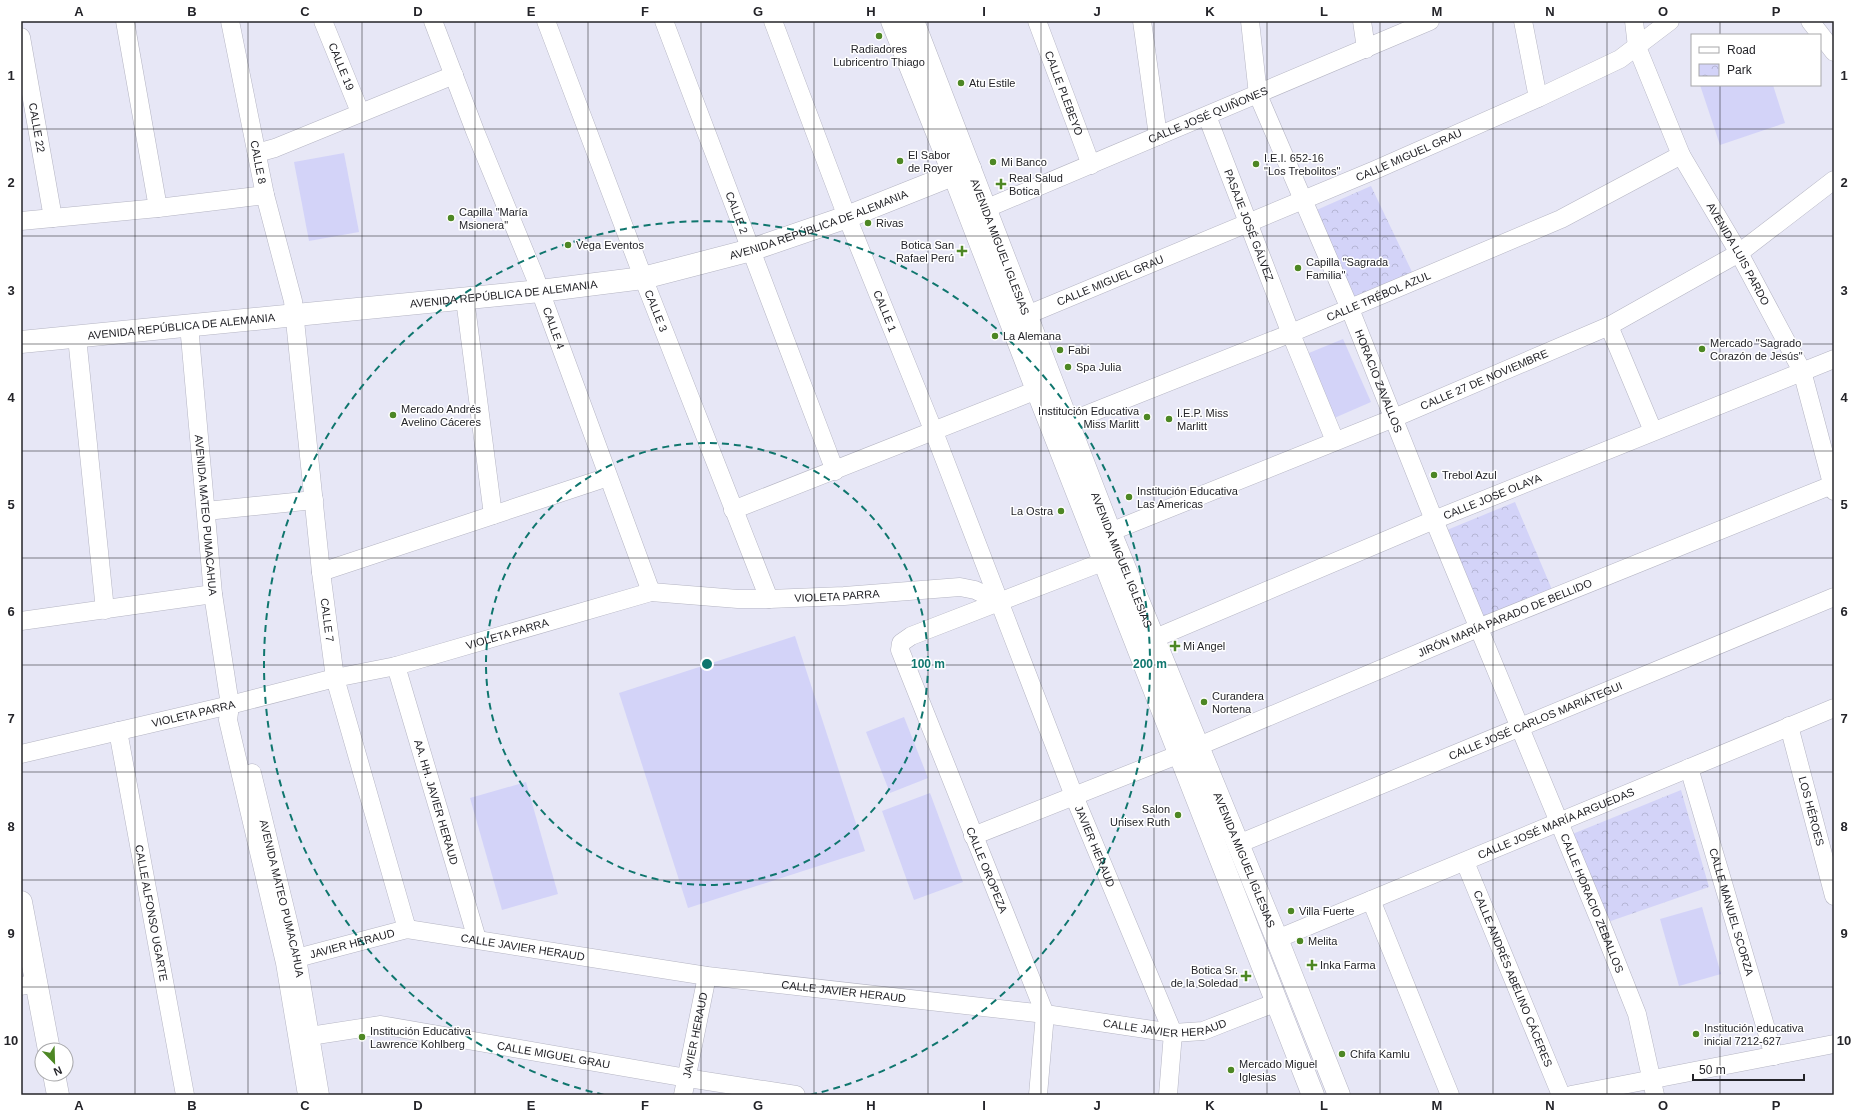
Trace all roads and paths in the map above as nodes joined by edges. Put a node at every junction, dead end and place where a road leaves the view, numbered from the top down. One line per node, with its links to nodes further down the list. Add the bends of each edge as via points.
1 (125, 21): 38 (street)
2 (230, 21): 31 (street, CALLE 8)
3 (323, 21): 28 (street, CALLE 19)
4 (434, 21): 25 (street, CALLE 4)
5 (546, 21): 46 (street, CALLE 3)
6 (664, 21): 44 (street, CALLE 2)
7 (773, 21): 40 (street, CALLE 1)
8 (892, 21): 33 (main road, AVENIDA MIGUEL IGLESIAS)
9 (913, 21): 33 (main road, AVENIDA MIGUEL IGLESIAS)
10 (1037, 21): 34 (street, CALLE PLEBEYO)
11 (1142, 21): 30 (street)
12 (1250, 21): 26 (street, HORACIO ZAVALLOS)
13 (1362, 21): 23 (street)
14 (1430, 21): 23 (street, CALLE JOSÉ QUIÑONES)
15 (1523, 21): 27 (street)
16 (1634, 21): 22 (street, AVENIDA LUIS PARDO)
17 (1670, 21): 22 (street, CALLE MIGUEL GRAU)
18 (1810, 21): 19 (street)
19 (1820, 34)
20 (1821, 35): 24 (street)
21 (21, 37): 41 (street, CALLE 22)
22 (1637, 47): 27 (street, CALLE MIGUEL GRAU, via 1620,59); 32 (street, AVENIDA LUIS PARDO)
23 (1366, 49): 26 (street, CALLE JOSÉ QUIÑONES)
24 (1834, 52)
25 (454, 75): 28 (street); 47 (street, CALLE 4)
26 (1258, 95): 29 (street, CALLE JOSÉ QUIÑONES); 37 (street, HORACIO ZAVALLOS)
27 (1538, 98): 37 (street, CALLE MIGUEL GRAU)
28 (360, 112): 31 (street, via 275,148)
29 (1207, 116): 30 (street, CALLE JOSÉ QUIÑONES); 43 (street, PASAJE JOSÉ GÁLVEZ)
30 (1158, 136): 34 (street, CALLE JOSÉ QUIÑONES)
31 (257, 153): 36 (street, CALLE 8)
32 (1681, 155): 45 (street, AVENIDA LUIS PARDO); 50 (street, CALLE TRÉBOL AZUL, via 1561,219)
33 (959, 165): 39 (main road, AVENIDA MIGUEL IGLESIAS); 40 (main road, AVENIDA REPÚBLICA DE ALEMANIA); 60 (main road, AVENIDA MIGUEL IGLESIAS)
34 (1091, 165): 39 (street, CALLE JOSÉ QUIÑONES)
35 (1832, 187): 45 (street, CALLE 27 DE NOVIEMBRE)
36 (265, 195): 38 (street); 49 (street, CALLE 8)
37 (1304, 200): 43 (street, CALLE MIGUEL GRAU); 50 (street, HORACIO ZAVALLOS)
38 (158, 208): 41 (street)
39 (985, 209): 51 (main road, AVENIDA MIGUEL IGLESIAS)
40 (844, 210): 44 (main road, AVENIDA REPÚBLICA DE ALEMANIA); 64 (street, CALLE 1)
41 (53, 218): 42 (street)
42 (21, 220)
43 (1248, 224): 51 (street, CALLE MIGUEL GRAU); 55 (street, PASAJE JOSÉ GÁLVEZ)
44 (749, 244): 46 (main road, AVENIDA REPÚBLICA DE ALEMANIA); 66 (street, CALLE 2)
45 (1739, 253): 53 (street, CALLE 27 DE NOVIEMBRE); 59 (street, AVENIDA LUIS PARDO)
46 (641, 271): 47 (main road, AVENIDA REPÚBLICA DE ALEMANIA); 70 (street, CALLE 3)
47 (537, 284): 48 (main road, AVENIDA REPÚBLICA DE ALEMANIA); 49 (main road, AVENIDA REPÚBLICA DE ALEMANIA); 67 (street, CALLE 4)
48 (465, 299): 49 (main road, AVENIDA REPÚBLICA DE ALEMANIA); 72 (street)
49 (294, 308): 52 (main road, AVENIDA REPÚBLICA DE ALEMANIA); 54 (main road, AVENIDA REPÚBLICA DE ALEMANIA); 69 (street, CALLE 7)
50 (1350, 308): 55 (street, CALLE TRÉBOL AZUL); 61 (street, HORACIO ZAVALLOS)
51 (1027, 316): 62 (main road, AVENIDA MIGUEL IGLESIAS)
52 (189, 325): 56 (main road, AVENIDA REPÚBLICA DE ALEMANIA); 71 (street, AVENIDA MATEO PUMACAHUA)
53 (1608, 326): 61 (street, CALLE 27 DE NOVIEMBRE); 63 (street)
54 (21, 327)
55 (1291, 334): 62 (street, CALLE TRÉBOL AZUL); 65 (street, PASAJE JOSÉ GÁLVEZ)
56 (77, 337): 57 (main road, AVENIDA REPÚBLICA DE ALEMANIA); 82 (street)
57 (21, 342)
58 (1834, 359): 59 (street, CALLE JOSE OLAYA)
59 (1802, 371): 63 (street, CALLE JOSE OLAYA); 68 (street, AVENIDA LUIS PARDO)
60 (1037, 390): 64 (street); 75 (main road, AVENIDA MIGUEL IGLESIAS)
61 (1394, 418): 65 (street, CALLE 27 DE NOVIEMBRE); 73 (street, HORACIO ZAVALLOS)
62 (1068, 422): 74 (main road, AVENIDA MIGUEL IGLESIAS)
63 (1653, 431): 73 (street, CALLE JOSE OLAYA)
64 (934, 432): 66 (street); 81 (street, CALLE 1)
65 (1335, 441): 74 (street, CALLE 27 DE NOVIEMBRE)
66 (835, 470): 70 (street)
67 (608, 477): 72 (street); 77 (street, CALLE 4)
68 (1833, 488): 84 (street, JIRÓN MARÍA PARADO DE BELLIDO)
69 (314, 500): 71 (street); 76 (street, CALLE 7)
70 (733, 510): 80 (street, CALLE 3)
71 (206, 511): 78 (street, AVENIDA MATEO PUMACAHUA)
72 (493, 515): 76 (street)
73 (1434, 520): 84 (street, HORACIO ZAVALLOS); 85 (street, CALLE JOSE OLAYA)
74 (1110, 532): 85 (main road, AVENIDA MIGUEL IGLESIAS)
75 (1105, 561): 81 (street); 93 (main road, AVENIDA MIGUEL IGLESIAS)
76 (321, 572): 87 (street, CALLE 7)
77 (651, 592): 80 (street, VIOLETA PARRA); 86 (street, VIOLETA PARRA)
78 (213, 594): 82 (street); 88 (street, AVENIDA MATEO PUMACAHUA)
79 (1834, 597): 91 (street, CALLE JOSÉ CARLOS MARIÁTEGUI)
80 (769, 599): 81 (street, VIOLETA PARRA, via 960,587 975,590)
81 (998, 601): 96 (street, JAVIER HERAUD); 98 (street, CALLE OROPEZA, via 906,638 901,643 900,650)
82 (105, 610): 83 (street)
83 (21, 621)
84 (1478, 628): 91 (street, CALLE HORACIO ZEBALLOS); 93 (street, JIRÓN MARÍA PARADO DE BELLIDO)
85 (1153, 639): 93 (main road, AVENIDA MIGUEL IGLESIAS)
86 (396, 666): 87 (street, VIOLETA PARRA); 105 (street, AA. HH. JAVIER HERAUD)
87 (335, 678): 88 (street, VIOLETA PARRA); 104 (street, CALLE 7)
88 (230, 705): 92 (street, VIOLETA PARRA); 107 (street, AVENIDA MATEO PUMACAHUA, via 237,718 261,803); 122 (street, AVENIDA MATEO PUMACAHUA, via 228,720 285,963)
89 (1834, 708): 90 (street, CALLE JOSÉ MARÍA ARGUEDAS)
90 (1789, 726): 95 (street, CALLE JOSÉ MARÍA ARGUEDAS); 101 (street, LOS HÉROES)
91 (1520, 728): 97 (street, CALLE HORACIO ZEBALLOS); 99 (street, CALLE JOSÉ CARLOS MARIÁTEGUI)
92 (118, 731): 94 (street, VIOLETA PARRA); 121 (street, CALLE ALFONSO UGARTE)
93 (1189, 751): 96 (street, JIRÓN MARÍA PARADO DE BELLIDO); 99 (main road, AVENIDA MIGUEL IGLESIAS); 110 (main road, AVENIDA MIGUEL IGLESIAS)
94 (21, 754)
95 (1689, 768): 97 (street, CALLE JOSÉ MARÍA ARGUEDAS); 116 (street, CALLE MANUEL SCORZA)
96 (1074, 796): 98 (street, JIRÓN MARÍA PARADO DE BELLIDO); 112 (street, JAVIER HERAUD)
97 (1559, 823): 100 (street, CALLE JOSÉ MARÍA ARGUEDAS); 119 (street, CALLE HORACIO ZEBALLOS, via 1636,1014)
98 (973, 836): 111 (street, CALLE OROPEZA)
99 (1238, 844): 106 (main road, AVENIDA MIGUEL IGLESIAS)
100 (1465, 862): 102 (street, CALLE JOSÉ MARÍA ARGUEDAS); 130 (street, CALLE ANDRÉS ABELINO CÁCERES)
101 (1834, 896)
102 (1371, 900): 106 (street, CALLE JOSÉ MARÍA ARGUEDAS); 129 (street)
103 (21, 902): 109 (main road)
104 (407, 929): 105 (street, CALLE JAVIER HERAUD); 107 (street, JAVIER HERAUD)
105 (477, 939): 108 (street, CALLE JAVIER HERAUD)
106 (1278, 939): 128 (main road, AVENIDA MIGUEL IGLESIAS)
107 (297, 958): 113 (street, AVENIDA MATEO PUMACAHUA)
108 (707, 976): 111 (street, CALLE JAVIER HERAUD); 118 (street, JAVIER HERAUD)
109 (29, 984): 114 (main road)
110 (1277, 1002): 112 (street, CALLE JAVIER HERAUD, via 1203,1031); 127 (main road, AVENIDA MIGUEL IGLESIAS)
111 (1044, 1014): 112 (street, CALLE JAVIER HERAUD); 125 (street, CALLE OROPEZA)
112 (1173, 1033): 126 (street, JAVIER HERAUD)
113 (310, 1036): 118 (street, CALLE MIGUEL GRAU, via 381,1025); 123 (street, AVENIDA MATEO PUMACAHUA)
114 (47, 1042)
115 (1834, 1044): 116 (street)
116 (1774, 1056): 119 (street)
117 (56, 1082): 120 (main road)
118 (685, 1087): 124 (street, CALLE MIGUEL GRAU)
119 (1653, 1087): 131 (street)
120 (58, 1095)
121 (185, 1095)
122 (307, 1095)
123 (320, 1095)
124 (796, 1095)
125 (1038, 1095)
126 (1168, 1095)
127 (1313, 1095)
128 (1339, 1095)
129 (1450, 1095)
130 (1561, 1095)
131 (1571, 1095)

